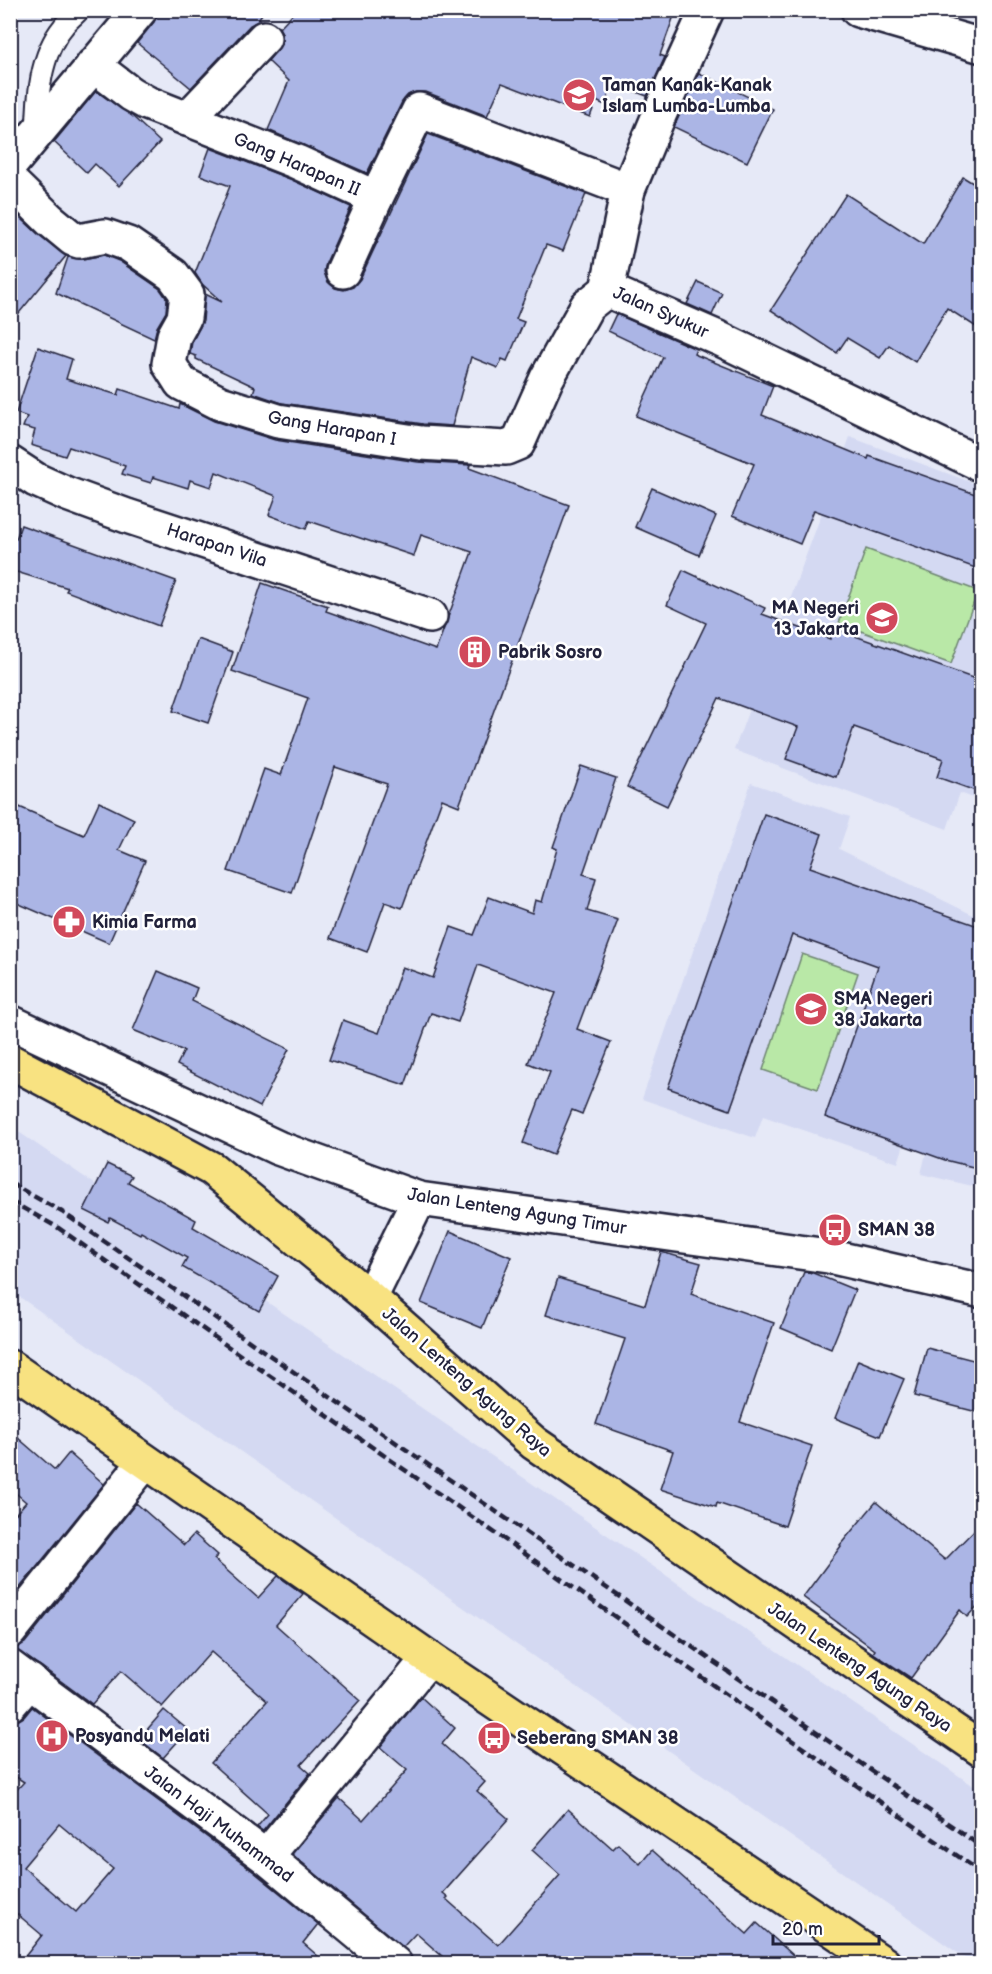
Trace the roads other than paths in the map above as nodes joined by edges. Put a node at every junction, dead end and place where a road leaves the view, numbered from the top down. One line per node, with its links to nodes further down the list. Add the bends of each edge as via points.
1 (80, 10): 9 (lane, via 62,28 49,51 37,105)
2 (140, 10): 7 (street)
3 (707, 10): 12 (street, Jalan Syukur)
4 (858, 10): 6 (street)
5 (264, 39): 8 (street)
6 (981, 46)
7 (93, 65): 8 (street, Gang Harapan II, via 131,94); 9 (street)
8 (187, 119): 13 (street, Gang Harapan II)
9 (37, 132): 10 (street)
10 (10, 165)
11 (10, 181): 15 (street, Gang Harapan I, via 73,239 105,236 128,244 173,275 187,294 184,318 174,336 169,364 181,383 219,403 278,421 421,443 506,448 518,443 547,378 587,306)
12 (628, 190): 13 (street, Gang Harapan II, via 419,110); 15 (street, Jalan Syukur)
13 (376, 198): 14 (street)
14 (343, 271)
15 (607, 290): 17 (street, Jalan Syukur)
16 (10, 462): 18 (street, Harapan Vila, via 36,480 87,501)
17 (980, 462)
18 (430, 615)
19 (10, 1022): 21 (street, Jalan Lenteng Agung Timur, via 278,1148)
20 (10, 1061): 23 (main road, Jalan Lenteng Agung Raya, via 212,1168)
21 (419, 1199): 22 (street, Jalan Lenteng Agung Timur, via 828,1256); 23 (street)
22 (981, 1291)
23 (370, 1298): 29 (main road, Jalan Lenteng Agung Raya, via 534,1443)
24 (10, 1367): 25 (main road)
25 (145, 1462): 26 (street); 27 (main road)
26 (10, 1631)
27 (429, 1658): 30 (street); 32 (main road)
28 (17, 1684): 30 (street, Jalan Haji Muhammad)
29 (981, 1750)
30 (266, 1857): 31 (street, Jalan Haji Muhammad)
31 (395, 1964)
32 (884, 1964)

